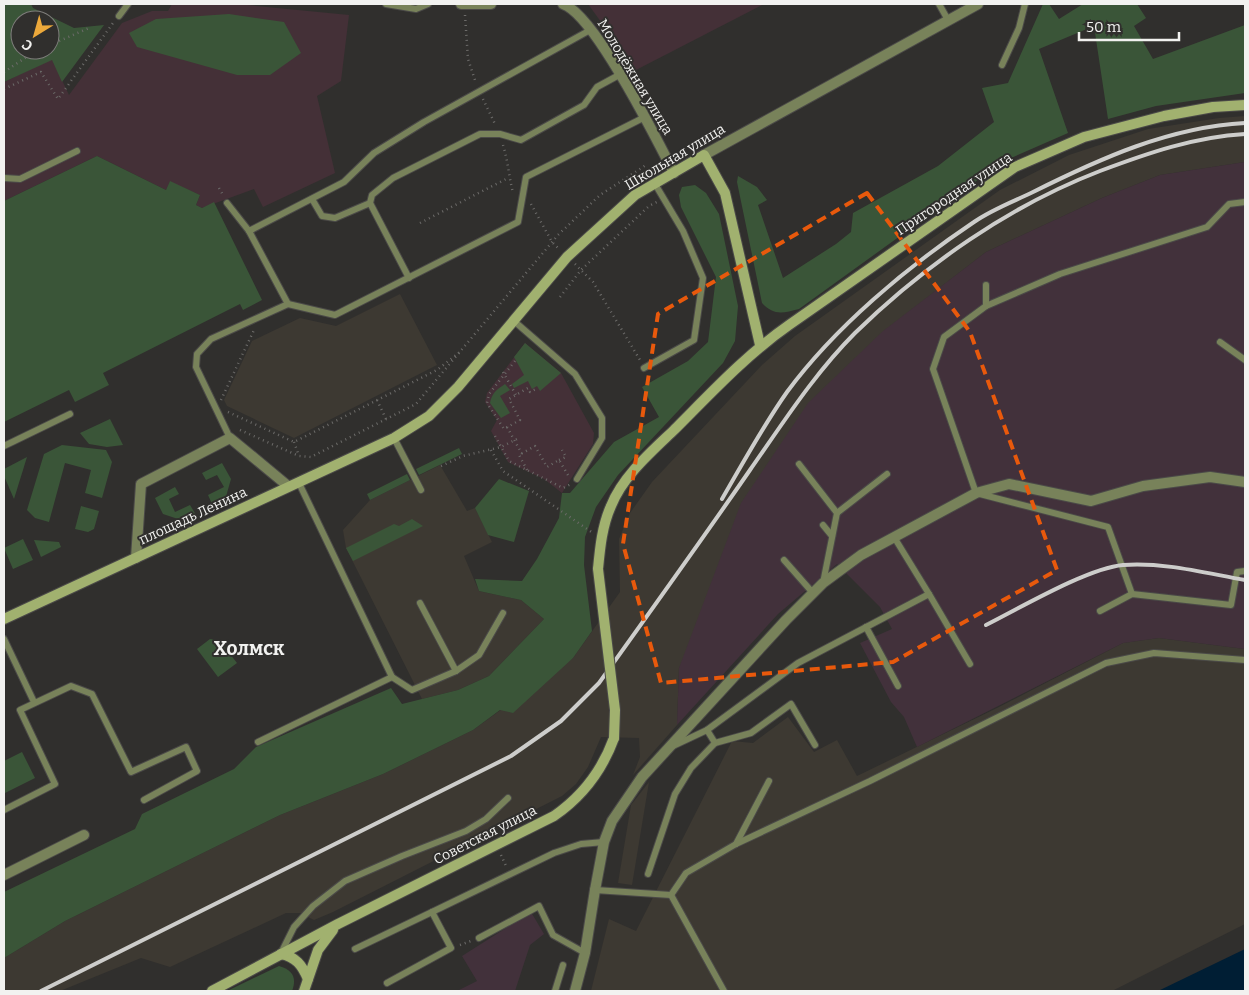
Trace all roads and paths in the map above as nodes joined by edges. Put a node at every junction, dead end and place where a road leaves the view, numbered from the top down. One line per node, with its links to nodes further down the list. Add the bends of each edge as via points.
1 (128, 4): 11 (lane)
2 (386, 4): 3 (lane, via 416,9)
3 (428, 4)
4 (461, 4): 5 (street)
5 (470, 4): 6 (street); 21 (path, via 465,14 468,59)
6 (491, 4)
7 (563, 4): 14 (street, Молодёжная улица, via 577,12)
8 (939, 4): 12 (lane)
9 (978, 4): 12 (street, Школьная улица)
10 (1025, 4): 17 (lane, via 1019,28)
11 (119, 16): 20 (path, via 58,99 42,72)
12 (948, 20): 26 (street, Школьная улица)
13 (89, 28): 15 (path)
14 (592, 29): 19 (street, Молодёжная улица); 21 (lane)
15 (60, 41)
16 (22, 60): 18 (path)
17 (1002, 65)
18 (4, 72)
19 (619, 75): 23 (street, Молодёжная улица); 24 (lane, via 597,87 584,105 521,140)
20 (4, 89)
21 (479, 91): 24 (path); 33 (lane, via 374,153 344,182)
22 (1245, 105): 52 (main road, Пригородная улица, via 1164,116 1084,137 1015,167)
23 (645, 117): 28 (street, Молодёжная улица); 44 (lane, via 526,177 518,222)
24 (500, 134): 30 (path, via 508,160); 37 (lane, via 480,134 393,178 372,195)
25 (77, 151): 29 (lane, via 20,179)
26 (704, 155): 28 (main road, Школьная улица); 52 (main road, via 725,193)
27 (646, 165): 41 (path, via 600,195)
28 (674, 173): 31 (main road, Школьная улица)
29 (4, 178)
30 (508, 178): 34 (path); 39 (path)
31 (655, 184): 32 (lane); 42 (main road, Школьная улица, via 635,195)
32 (663, 198): 43 (path, via 649,206); 56 (lane, via 683,231 703,278 694,340)
33 (312, 199): 37 (lane, via 322,216 335,218); 40 (lane)
34 (513, 201)
35 (1245, 202): 48 (lane, via 1229,204 1207,227 1060,274)
36 (227, 203): 40 (lane)
37 (370, 203): 44 (lane)
38 (541, 221): 41 (path)
39 (420, 223)
40 (249, 231): 47 (lane)
41 (552, 242): 42 (path); 53 (path)
42 (567, 257): 43 (path); 50 (main road, Школьная улица)
43 (581, 270): 46 (path); 56 (path, via 598,289)
44 (409, 278): 47 (lane, via 335,316)
45 (986, 285): 48 (lane)
46 (560, 297)
47 (288, 304): 49 (lane)
48 (986, 306): 90 (lane, via 944,337 933,369)
49 (260, 317): 63 (path, via 220,403); 63 (lane, via 210,339 197,354 196,367)
50 (514, 321): 71 (main road, Школьная улица, via 429,416); 86 (lane, via 575,374 602,418 602,438)
51 (1220, 342): 54 (lane)
52 (760, 346): 93 (main road, Пригородная улица, via 637,467 611,505)
53 (465, 348): 57 (path); 59 (path)
54 (1245, 360)
55 (515, 361): 58 (path)
56 (644, 368)
57 (437, 370): 59 (path); 62 (path)
58 (503, 373): 61 (path); 67 (path, via 487,398 504,429)
59 (441, 378): 66 (path, via 416,404)
60 (538, 388): 61 (path, via 531,394 528,388)
61 (516, 395): 67 (path, via 508,399 520,420)
62 (377, 400): 66 (path); 73 (path)
63 (221, 411): 65 (path); 70 (lane); 73 (path)
64 (70, 414): 74 (lane)
65 (227, 415)
66 (386, 420): 79 (path, via 311,456)
67 (507, 427): 72 (path)
68 (234, 428): 79 (path)
69 (495, 436): 75 (path)
70 (230, 438): 88 (street); 96 (street, via 141,484)
71 (394, 438): 88 (main road, площадь Ленина); 89 (lane)
72 (516, 440): 75 (path); 78 (path)
73 (294, 442): 79 (path)
74 (4, 446)
75 (501, 447): 76 (path); 83 (path, via 509,461)
76 (491, 450): 82 (path, via 463,456); 93 (path, via 503,471 589,531)
77 (562, 450): 80 (path, via 566,457)
78 (522, 454): 80 (path, via 535,446 547,467); 83 (path, via 519,455)
79 (299, 456)
80 (559, 460): 85 (path)
81 (799, 464): 91 (lane)
82 (441, 466)
83 (527, 470): 86 (path, via 563,488)
84 (886, 474): 91 (lane)
85 (569, 477)
86 (574, 481)
87 (1245, 482): 90 (street, via 1210,477 1143,486 1091,501 1009,484)
88 (293, 483): 96 (main road, площадь Ленина); 112 (lane)
89 (420, 490)
90 (976, 493): 95 (street); 102 (lane, via 1108,527)
91 (836, 513): 94 (lane)
92 (823, 525): 94 (lane)
93 (602, 535): 116 (main road, Пригородная улица, bridge, via 598,569 615,710)
94 (832, 536): 99 (lane)
95 (894, 537): 99 (street, via 861,555); 101 (lane)
96 (136, 558): 106 (main road, площадь Ленина)
97 (784, 560): 100 (lane)
98 (1245, 571): 102 (lane, via 1237,572 1231,605)
99 (823, 583): 100 (street)
100 (813, 593): 120 (street)
101 (928, 594): 107 (lane); 110 (lane)
102 (1132, 594): 104 (lane)
103 (420, 603): 111 (lane)
104 (1100, 610)
105 (503, 613): 111 (lane, via 479,654)
106 (5, 616)
107 (866, 627): 113 (lane); 115 (lane, via 798,663)
108 (4, 639): 114 (lane)
109 (1245, 660): 128 (lane, via 1154,653 1106,663)
110 (970, 664)
111 (456, 671): 112 (lane, via 412,690)
112 (392, 677): 117 (lane)
113 (898, 686)
114 (34, 702): 123 (lane, via 71,686 92,694 131,772 186,748 197,771); 124 (lane, via 20,710 54,784)
115 (707, 730): 118 (lane); 120 (lane)
116 (614, 738): 127 (main road, Советская улица, via 597,774 570,805)
117 (258, 742)
118 (715, 743): 119 (lane, via 751,733 791,704); 130 (lane, via 691,768 675,794)
119 (816, 745)
120 (669, 747): 126 (street, via 632,791 612,821)
121 (769, 781): 128 (lane)
122 (508, 798): 140 (lane, via 486,819 466,831 345,882 313,906 294,927)
123 (144, 800)
124 (4, 810)
125 (84, 835): 131 (street)
126 (604, 842): 129 (lane, via 580,844); 132 (street)
127 (497, 844): 129 (path); 135 (main road, Советская улица)
128 (736, 844): 133 (lane, via 686,873)
129 (510, 874): 134 (lane)
130 (648, 874)
131 (4, 875)
132 (595, 890): 133 (lane); 139 (street)
133 (671, 895): 148 (lane)
134 (432, 912): 137 (lane); 138 (lane)
135 (338, 924): 140 (main road, Советская улица); 142 (main road, Советская улица, via 318,950)
136 (479, 938): 137 (path); 139 (lane, via 539,906 554,935)
137 (452, 948): 143 (lane)
138 (355, 949)
139 (585, 953): 147 (street)
140 (281, 954): 142 (main road, via 292,956); 144 (main road, Советская улица)
141 (563, 965): 146 (lane)
142 (308, 979): 145 (main road, Советская улица)
143 (387, 983)
144 (212, 991)
145 (304, 991)
146 (555, 991)
147 (575, 991)
148 (724, 991)

